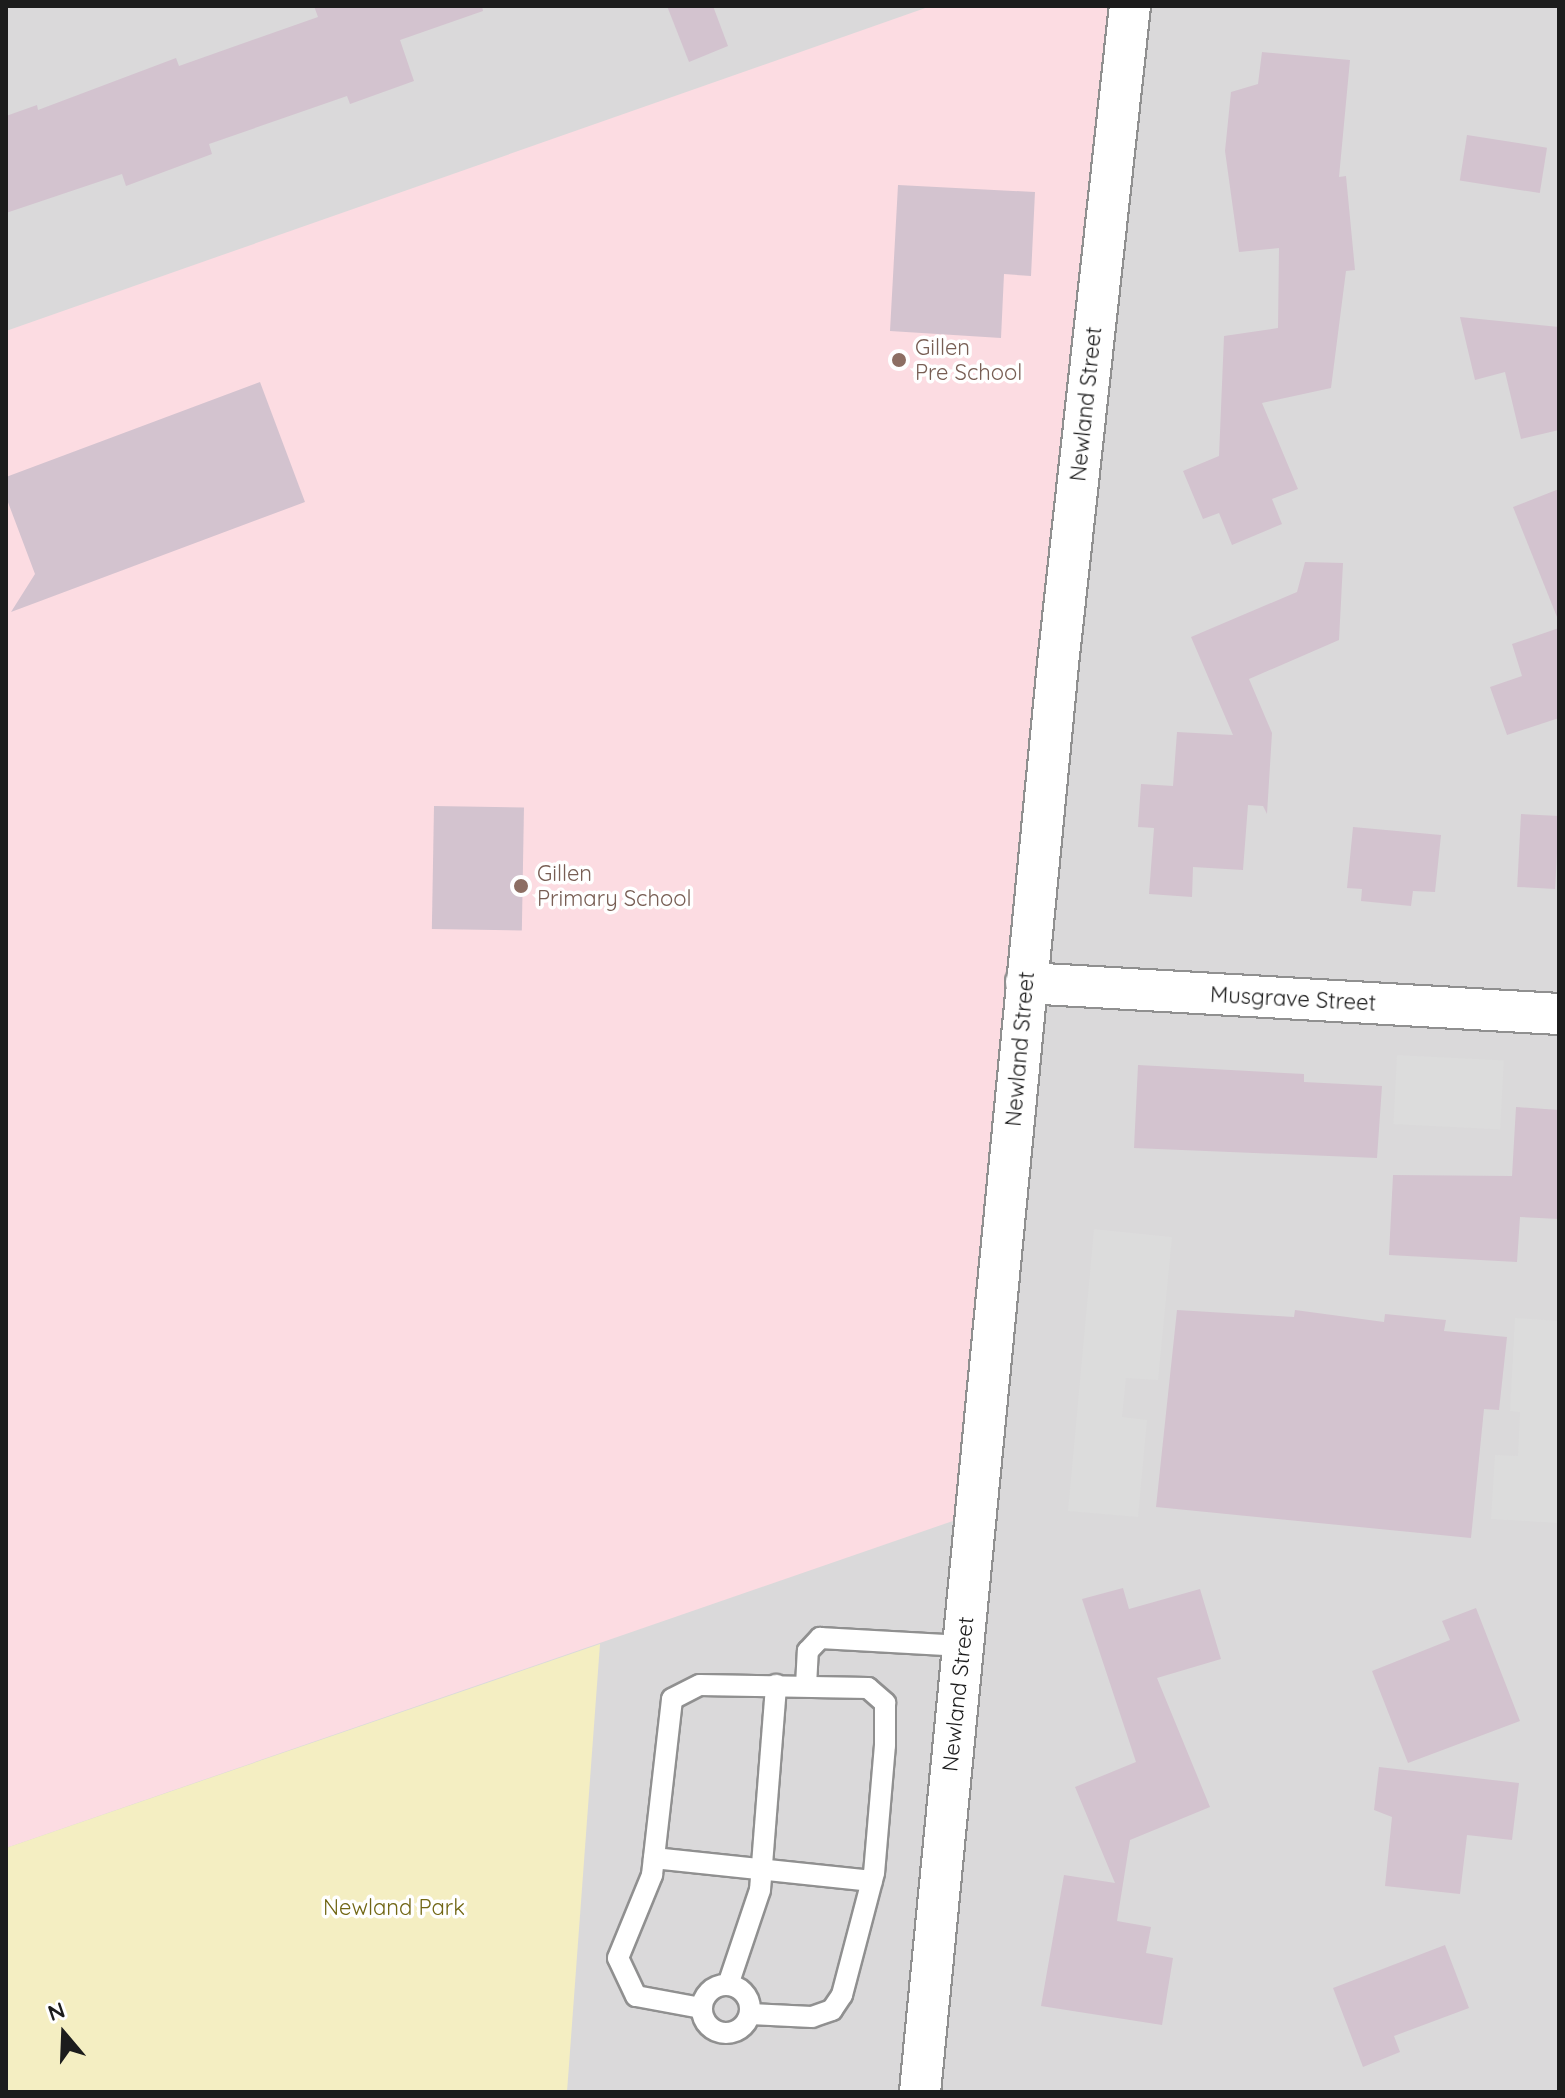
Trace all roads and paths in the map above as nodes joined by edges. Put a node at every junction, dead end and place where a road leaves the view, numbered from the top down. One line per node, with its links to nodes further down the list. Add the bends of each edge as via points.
1 (1130, 6): 2 (street, Newland Street)
2 (1026, 983): 3 (street, Musgrave Street); 4 (street, Newland Street)
3 (1559, 1014)
4 (963, 1646): 6 (lane, via 820,1638 808,1651); 13 (street, Newland Street)
5 (776, 1685): 6 (lane); 7 (lane, via 692,1686 672,1699); 8 (lane)
6 (806, 1686): 9 (lane, via 868,1688 885,1703)
7 (654, 1858): 8 (lane); 11 (lane, via 647,1891 619,1948 620,1970 636,1996)
8 (762, 1869): 9 (lane); 10 (lane, via 756,1905 733,1958)
9 (872, 1881): 12 (lane, via 832,2010 812,2017)
10 (728, 1985): 11 (lane, via 713,1988); 12 (lane, via 743,1991)
11 (701, 2008): 12 (lane, via 707,2025 722,2033 740,2029)
12 (750, 2014)
13 (920, 2092)

